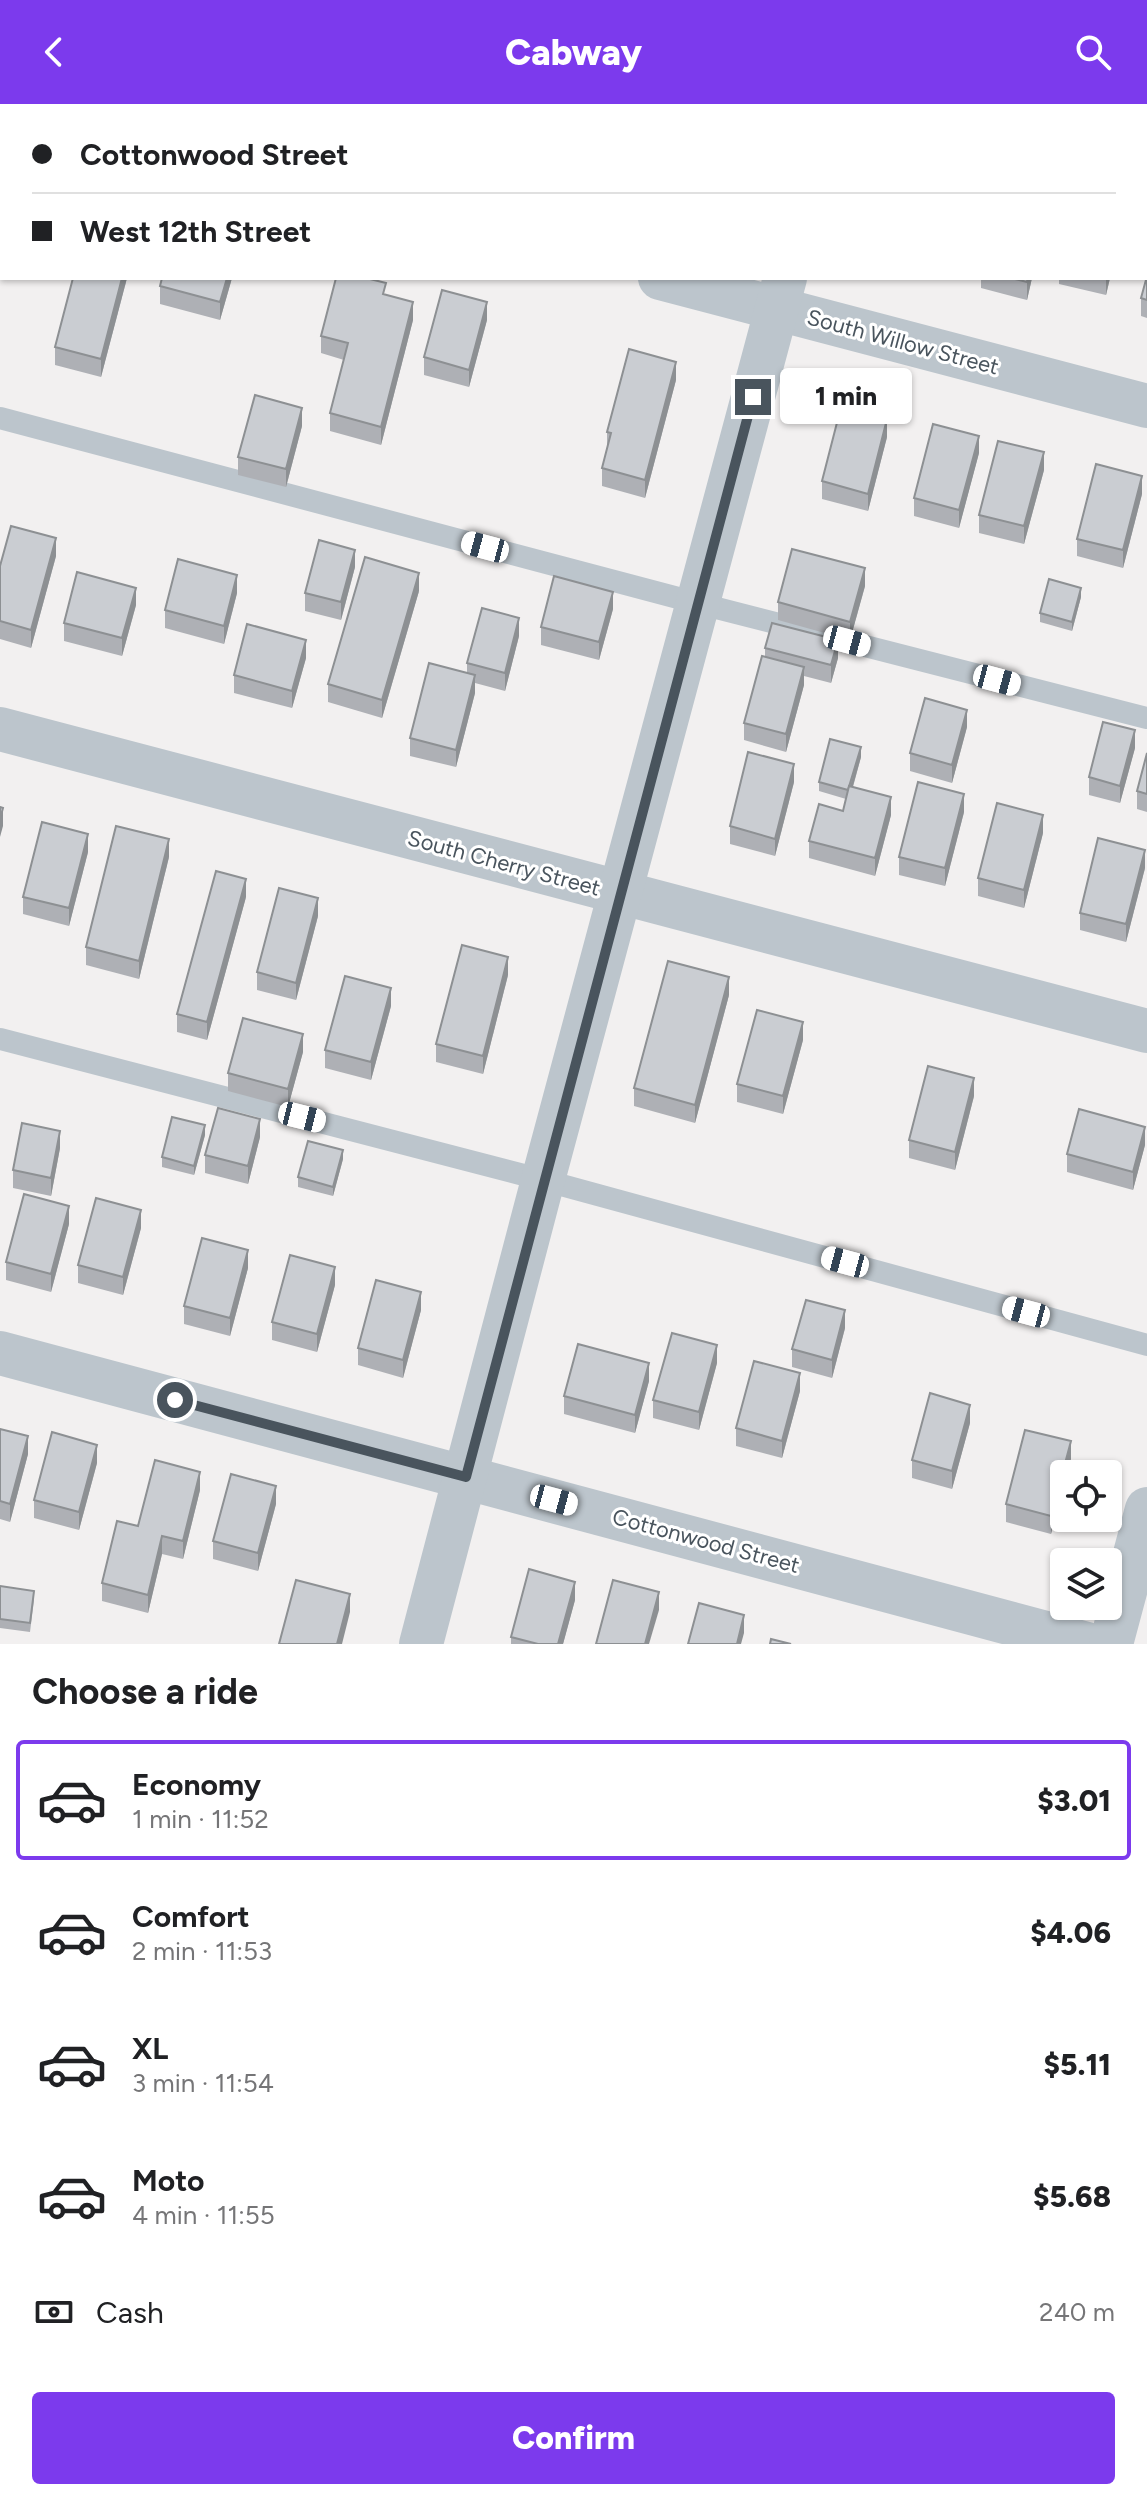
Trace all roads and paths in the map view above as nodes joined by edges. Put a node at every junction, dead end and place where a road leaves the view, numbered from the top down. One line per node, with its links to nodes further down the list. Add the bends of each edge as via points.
1 (675, 280): 2 (street, South Willow Street)
2 (781, 294): 3 (street, South Willow Street); 5 (street)
3 (1147, 406)
4 (0, 418): 5 (lane)
5 (697, 603): 6 (lane); 8 (street)
6 (1147, 718)
7 (0, 729): 8 (street, South Cherry Street)
8 (620, 893): 9 (street, South Cherry Street); 11 (street)
9 (1147, 1031)
10 (0, 1039): 11 (lane)
11 (543, 1180): 12 (lane); 14 (street)
12 (1147, 1345)
13 (0, 1353): 14 (street, Cottonwood Street)
14 (466, 1477): 16 (street); 17 (street, Cottonwood Street)
15 (1147, 1509): 18 (street)
16 (421, 1644)
17 (1087, 1644)
18 (1111, 1644)

